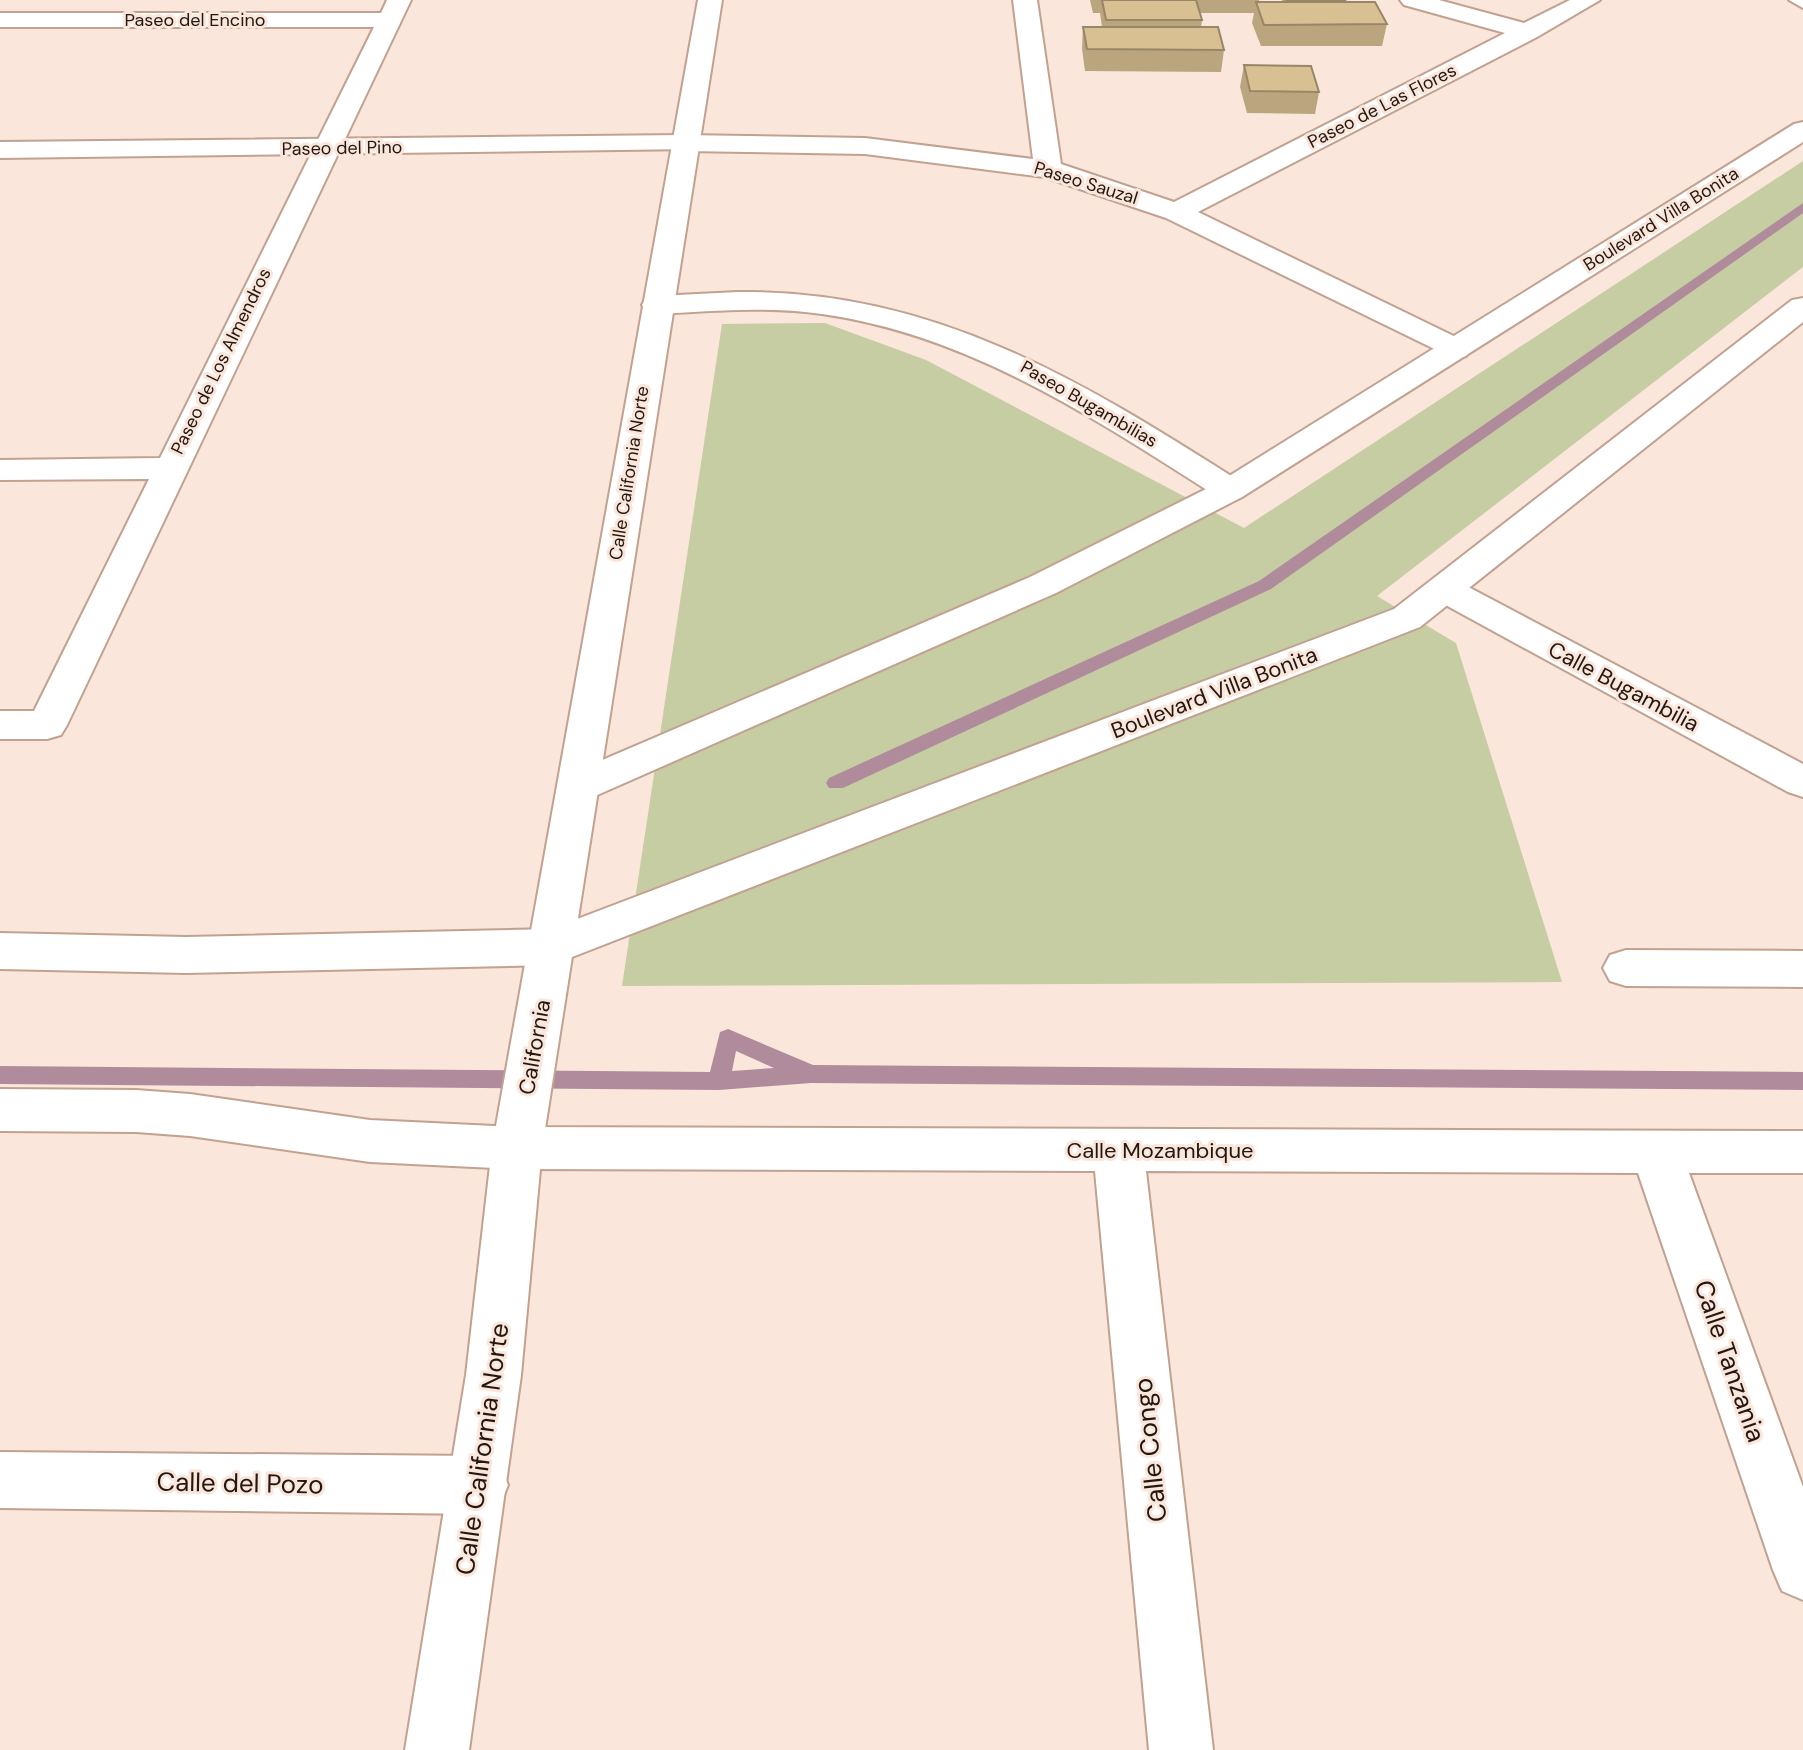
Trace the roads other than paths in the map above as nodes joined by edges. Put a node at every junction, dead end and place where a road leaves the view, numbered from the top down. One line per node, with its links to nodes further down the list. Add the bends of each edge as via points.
1 (710, 0): 9 (street, Calle California Norte)
2 (1025, 0): 12 (street)
3 (1412, 0): 7 (street)
4 (1588, 0): 7 (street, Paseo de Las Flores)
5 (395, 10): 6 (street, Paseo del Encino); 10 (street, Paseo de Los Almendros)
6 (0, 20)
7 (1528, 32): 13 (street, Paseo de Las Flores)
8 (1803, 130): 16 (street, Boulevard Villa Bonita)
9 (684, 143): 10 (street, Paseo del Pino); 12 (street, Paseo Sauzal, via 865,146); 14 (street, Calle California Norte)
10 (324, 148): 11 (street, Paseo del Pino); 17 (street, Paseo de Los Almendros)
11 (0, 150)
12 (1048, 169): 13 (street, Paseo Sauzal)
13 (1176, 212): 16 (street, Paseo Sauzal)
14 (657, 305): 19 (street, Paseo Bugambilias, via 748,300 819,304 931,329 1040,373); 23 (street, Calle California Norte)
15 (1803, 307): 20 (street, Boulevard Villa Bonita)
16 (1455, 349): 19 (street, Boulevard Villa Bonita)
17 (170, 468): 18 (street); 21 (street, Paseo de Los Almendros, via 47,725)
18 (0, 470)
19 (1230, 490): 23 (street, Boulevard Villa Bonita, via 1043,585)
20 (1444, 589): 22 (street, Calle Bugambilia); 24 (street, Boulevard Villa Bonita, via 1407,618)
21 (0, 725)
22 (1803, 782)
23 (580, 786): 24 (street, Calle California Norte)
24 (551, 947): 25 (street, Boulevard Villa Bonita, via 186,955); 29 (street, California)
25 (0, 951)
26 (1626, 968): 27 (street)
27 (1803, 969)
28 (0, 1110): 29 (street, Calle Mozambique, via 163,1113 370,1141)
29 (517, 1148): 30 (street, Calle Mozambique); 34 (street, Calle California Norte)
30 (1118, 1150): 31 (street, Calle Mozambique); 37 (street, Calle Congo)
31 (1656, 1152): 32 (street, Calle Mozambique); 35 (street, Calle Tanzania)
32 (1803, 1152)
33 (0, 1480): 34 (street, Calle del Pozo)
34 (479, 1485): 36 (street, Calle California Norte)
35 (1803, 1570)
36 (437, 1750)
37 (1181, 1750)

